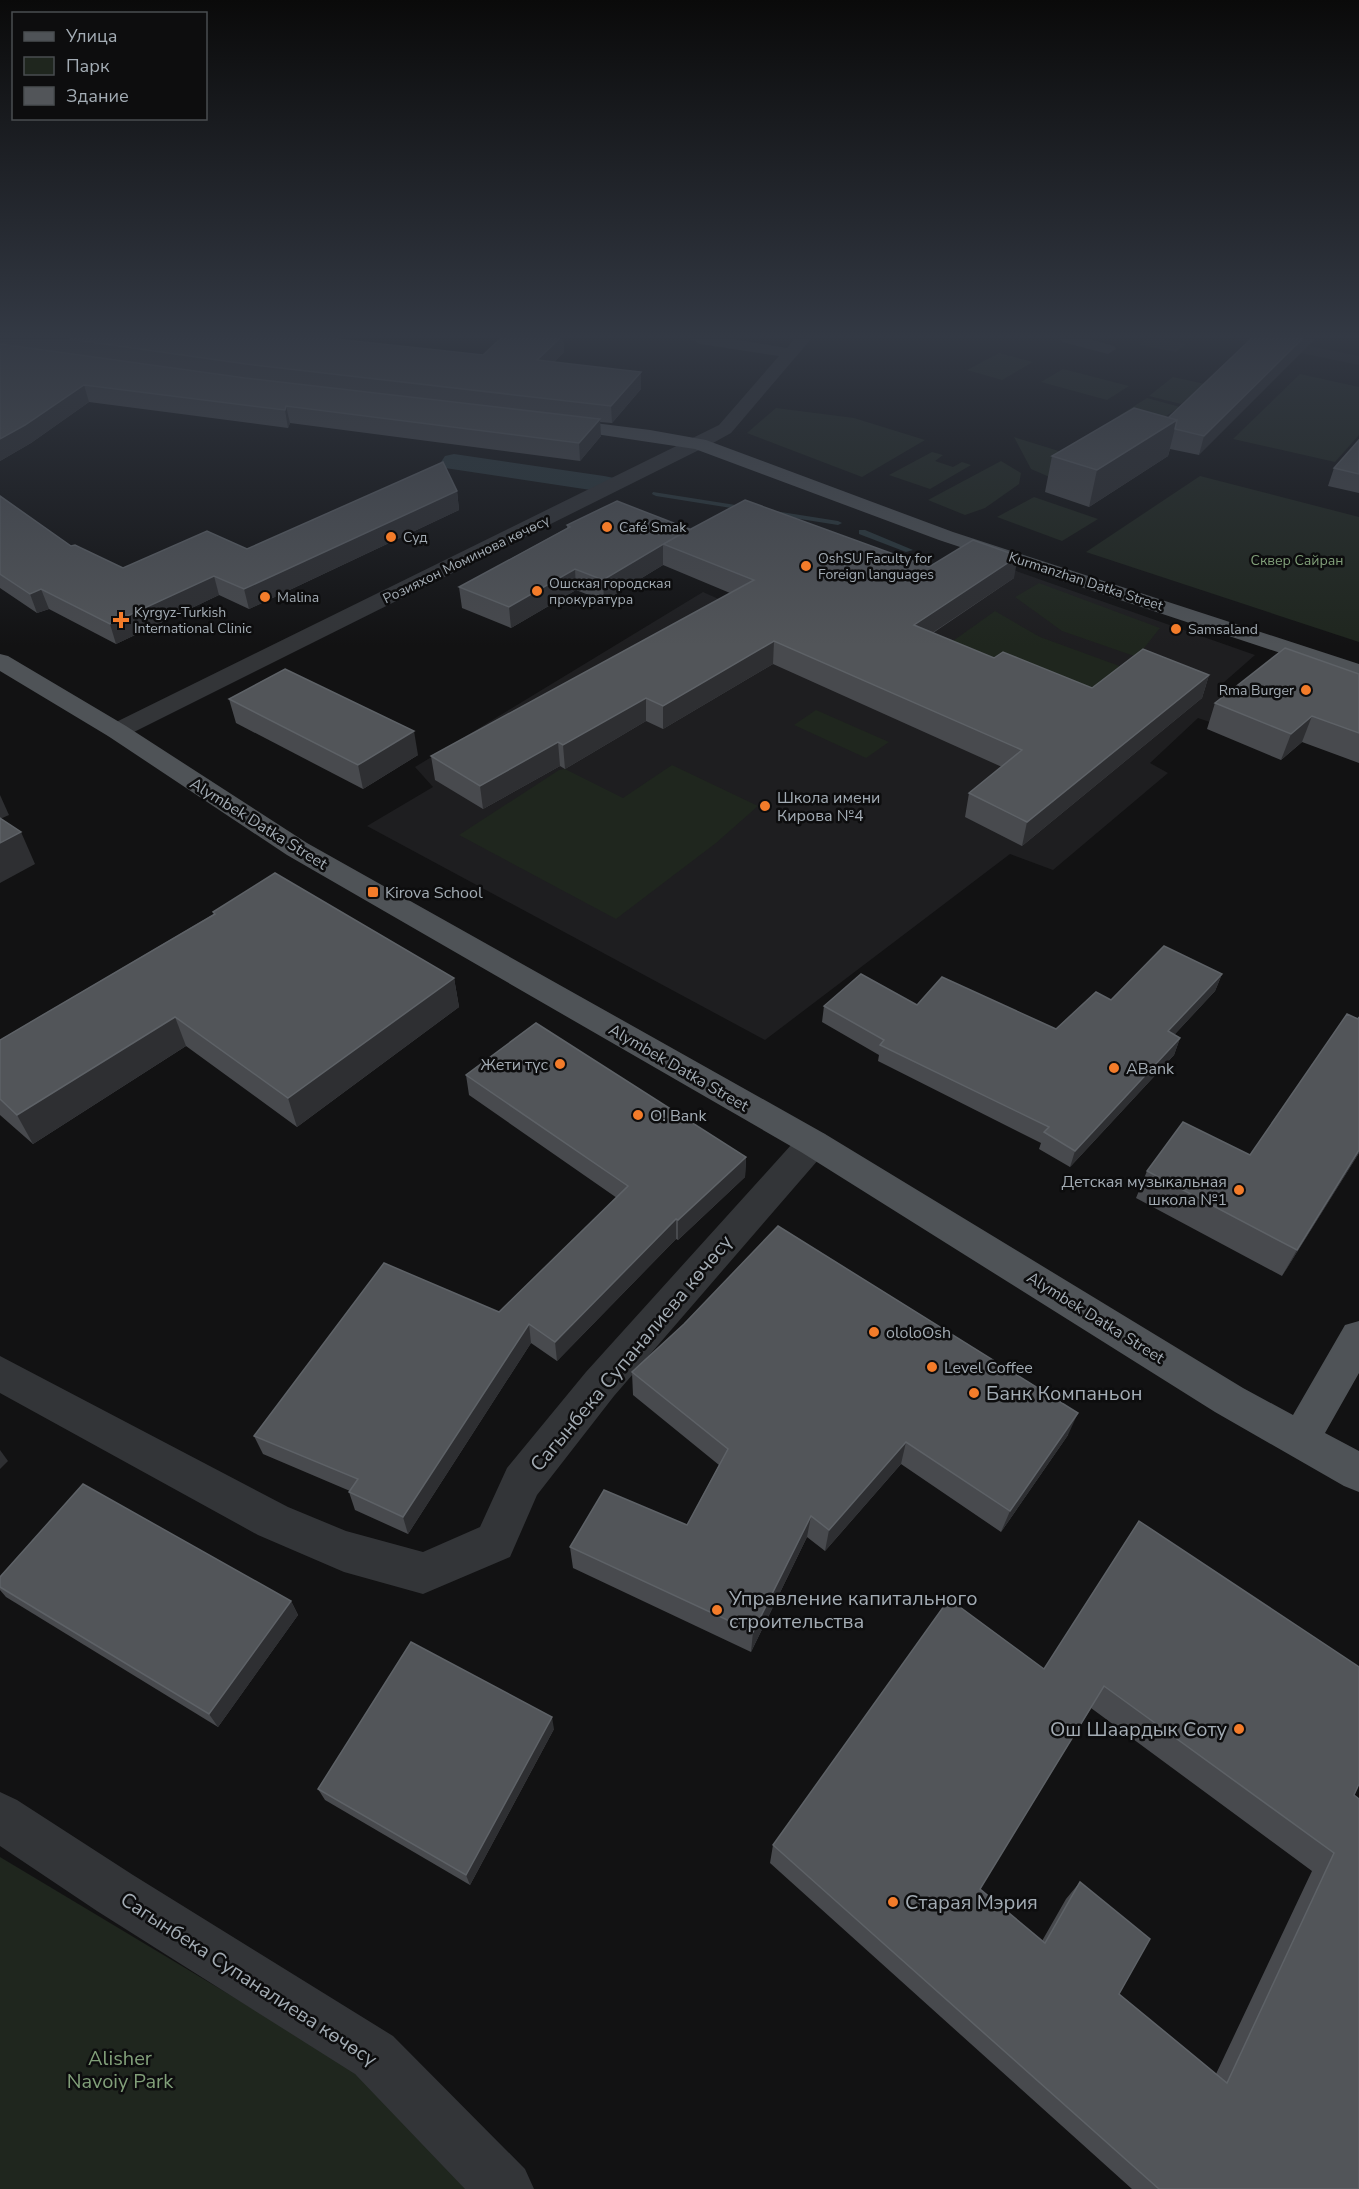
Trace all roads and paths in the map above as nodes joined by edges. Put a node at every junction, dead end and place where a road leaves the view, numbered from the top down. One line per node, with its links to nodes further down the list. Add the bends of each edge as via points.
1 (684, 441): 3 (main road, Kurmanzhan Datka Street)
2 (704, 441): 3 (street, Розияхон Моминова көчөсү)
3 (699, 444): 5 (main road, Kurmanzhan Datka Street, via 946,536); 6 (street, Розияхон Моминова көчөсү)
4 (0, 661): 6 (main road, Alymbek Datka Street)
5 (1359, 672)
6 (117, 731): 7 (main road, Alymbek Datka Street, via 297,849)
7 (813, 1143): 9 (street, Сагынбека Супаналиева көчөсү, via 600,1384 522,1482 495,1542 423,1572 344,1551 273,1521); 10 (main road, Alymbek Datka Street, via 1229,1400)
8 (1359, 1337): 10 (main road)
9 (0, 1373)
10 (1300, 1438): 11 (main road, Alymbek Datka Street)
11 (1359, 1473)
12 (0, 1817): 13 (street, Сагынбека Супаналиева көчөсү, via 374,2055)
13 (505, 2189)

